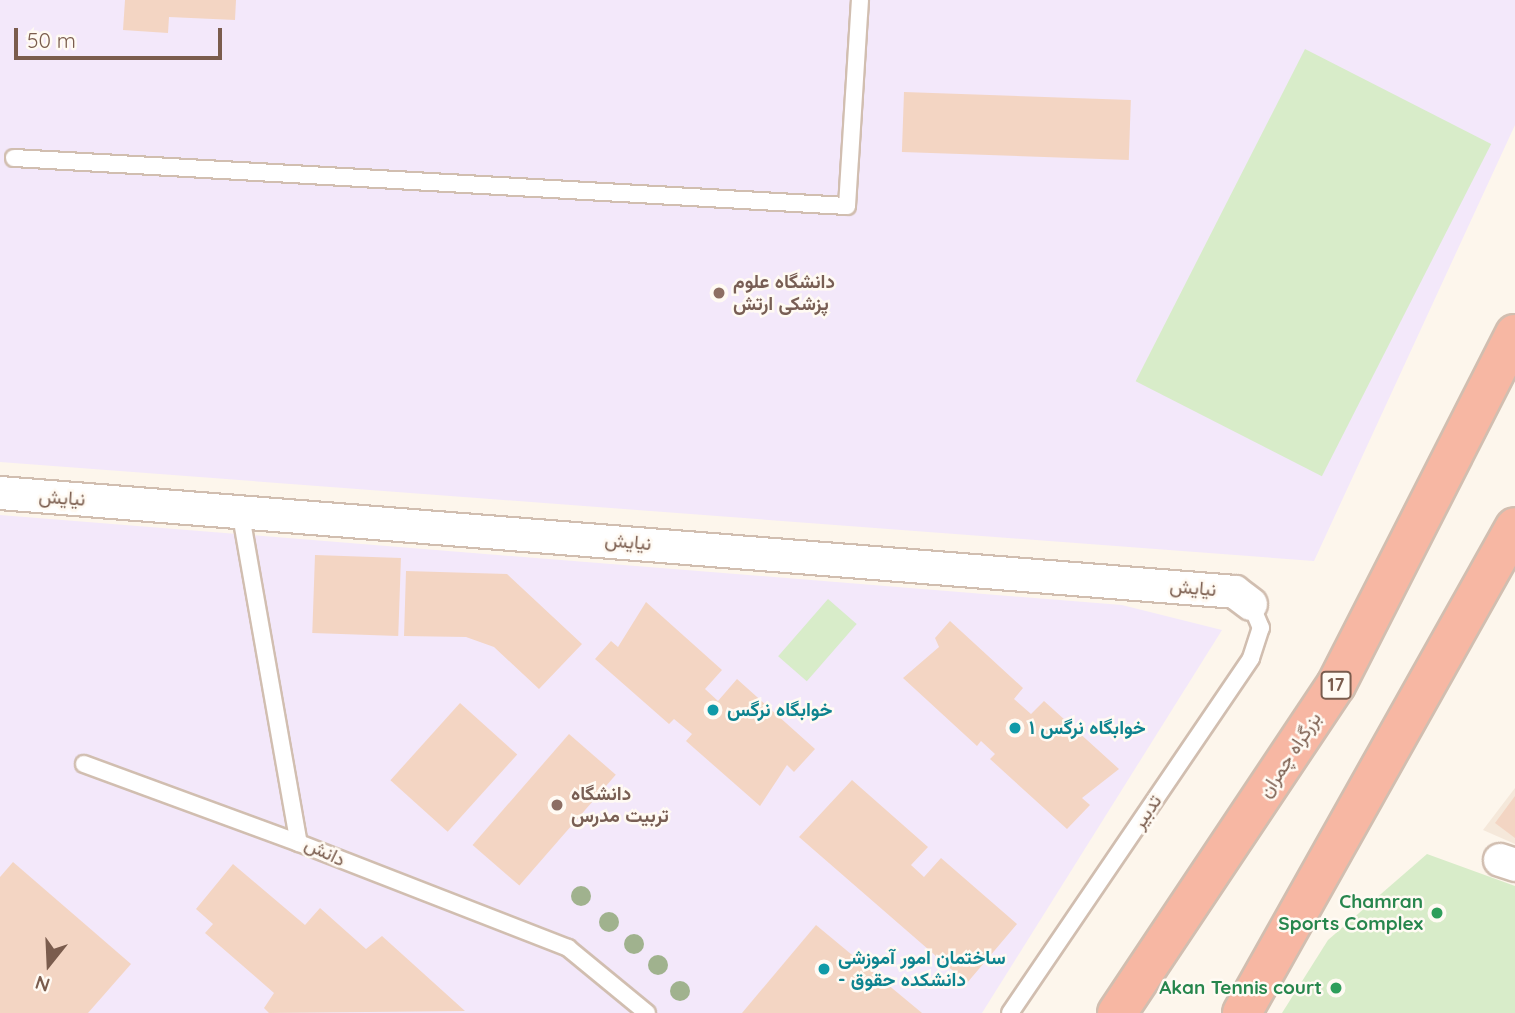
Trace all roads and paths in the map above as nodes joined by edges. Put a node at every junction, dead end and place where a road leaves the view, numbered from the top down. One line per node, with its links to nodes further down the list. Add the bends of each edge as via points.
1 (860, 0): 2 (lane, via 847,206)
2 (14, 158)
3 (1515, 334): 12 (highway, بزرگراه چمران / 17, via 1336,685)
4 (0, 493): 5 (street, نیایش)
5 (240, 510): 7 (street, نیایش, via 1235,592); 9 (lane, دانش)
6 (1515, 527): 13 (highway)
7 (1251, 604): 11 (lane, تدبیر, via 1261,628 1251,658)
8 (84, 764): 9 (lane)
9 (299, 843): 10 (lane, دانش, via 568,948)
10 (642, 1012)
11 (1010, 1013)
12 (1117, 1013)
13 (1242, 1013)

